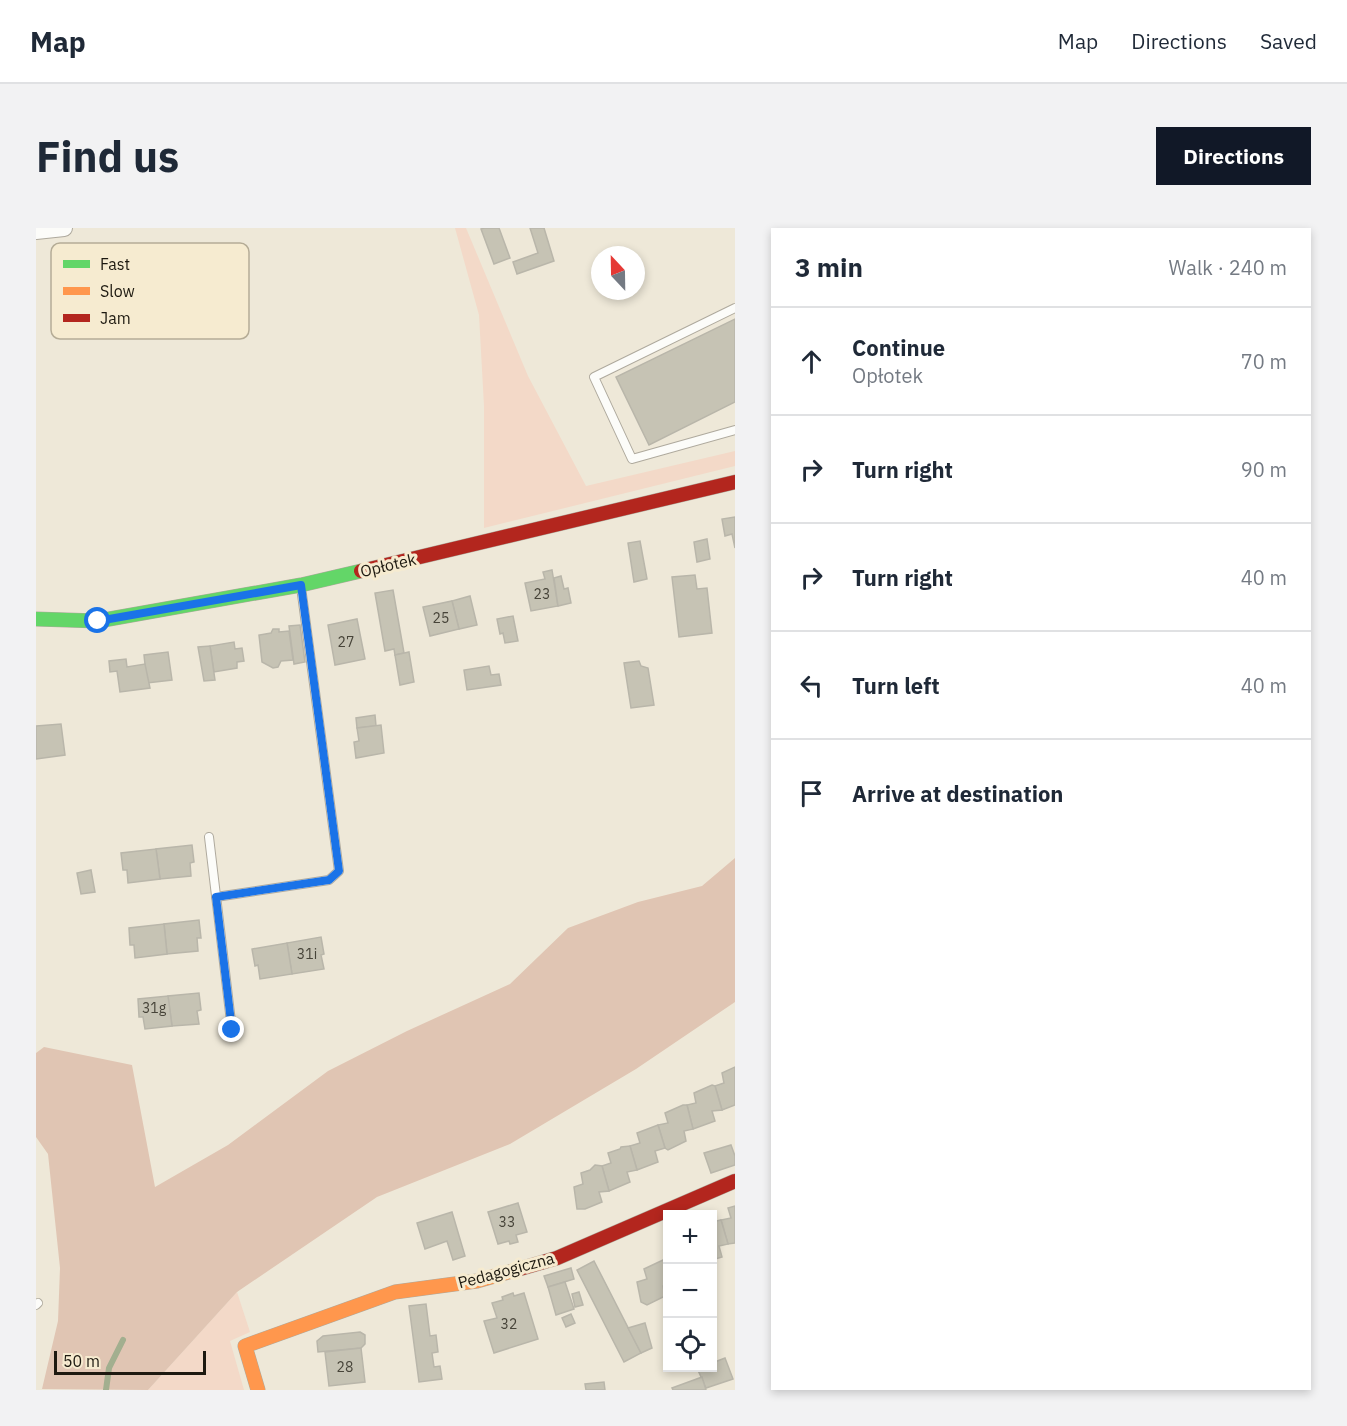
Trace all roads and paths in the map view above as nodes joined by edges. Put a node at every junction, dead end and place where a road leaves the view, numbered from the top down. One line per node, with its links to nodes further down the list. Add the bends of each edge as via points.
1 (64, 228): 2 (street)
2 (36, 231)
3 (735, 308): 4 (lane, via 594,377 632,459)
4 (735, 430)
5 (735, 482): 6 (street, Opłotek)
6 (301, 585): 7 (street, Opłotek, via 98,621); 9 (lane, via 339,871 329,880)
7 (36, 619)
8 (209, 837): 9 (lane)
9 (216, 897): 10 (lane)
10 (232, 1030)
11 (735, 1181): 12 (street, Pedagogiczna, via 557,1258 477,1281 395,1292 245,1346)
12 (258, 1390)

